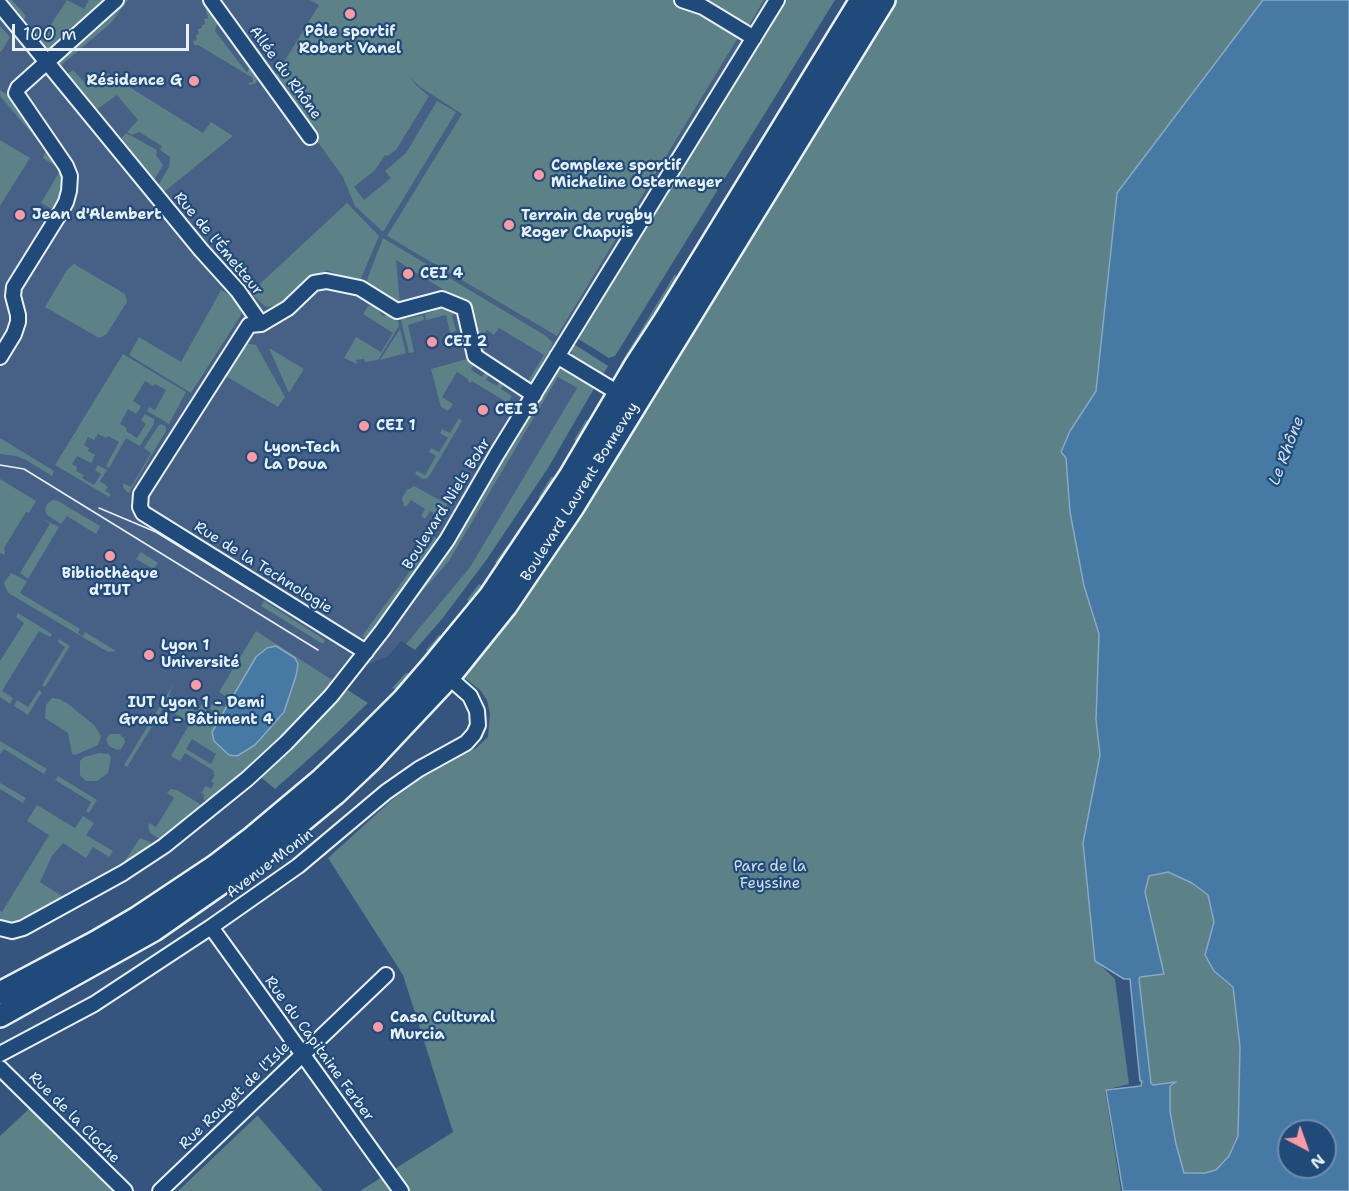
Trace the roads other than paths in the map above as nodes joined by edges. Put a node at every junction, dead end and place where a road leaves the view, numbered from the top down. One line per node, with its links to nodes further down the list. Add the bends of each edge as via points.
1 (116, 0): 9 (street)
2 (211, 0): 10 (street, Allée du Rhône)
3 (682, 0): 8 (street, via 703,7)
4 (777, 0): 8 (street, Boulevard Niels Bohr)
5 (861, 0): 15 (main road, Boulevard Laurent Bonnevay)
6 (884, 0): 15 (main road, Boulevard Laurent Bonnevay)
7 (0, 5): 9 (street, Rue de l'Émetteur)
8 (754, 38): 12 (street, Boulevard Niels Bohr)
9 (47, 63): 11 (street, Rue de l'Émetteur, via 238,291); 13 (street, via 16,93 66,166 69,191 60,213 14,287 18,322)
10 (310, 137)
11 (261, 324): 14 (street, via 288,308 314,283 360,288 397,311 442,299 464,308 476,356); 16 (street, Rue de la Technologie, via 249,325 141,494 140,507 143,513)
12 (557, 356): 14 (street, Boulevard Niels Bohr); 15 (street)
13 (0, 357)
14 (534, 395): 16 (street, Boulevard Niels Bohr, via 447,540)
15 (627, 398): 17 (main road, Boulevard Laurent Bonnevay, via 540,559 506,606)
16 (366, 651): 19 (street, Boulevard Niels Bohr, via 319,710 192,825 74,901 18,930)
17 (442, 670): 18 (street, Avenue Monin, via 471,696 477,711 474,734 386,792 298,866); 21 (main road, Boulevard Laurent Bonnevay, via 403,700 322,780 215,866 137,918); 22 (main road, Boulevard Laurent Bonnevay, via 356,773 260,856 154,930)
18 (211, 927): 23 (street, Avenue Monin, via 94,1004); 24 (street, Rue du Capitaine Ferber)
19 (0, 928)
20 (386, 975): 24 (street, Rue Rouget de l'Isle)
21 (0, 993)
22 (0, 1016)
23 (0, 1054)
24 (303, 1055): 27 (street, Rue Rouget de l'Isle); 28 (street, Rue du Capitaine Ferber)
25 (0, 1068): 26 (street, Rue de la Cloche)
26 (125, 1191)
27 (160, 1191)
28 (401, 1191)

